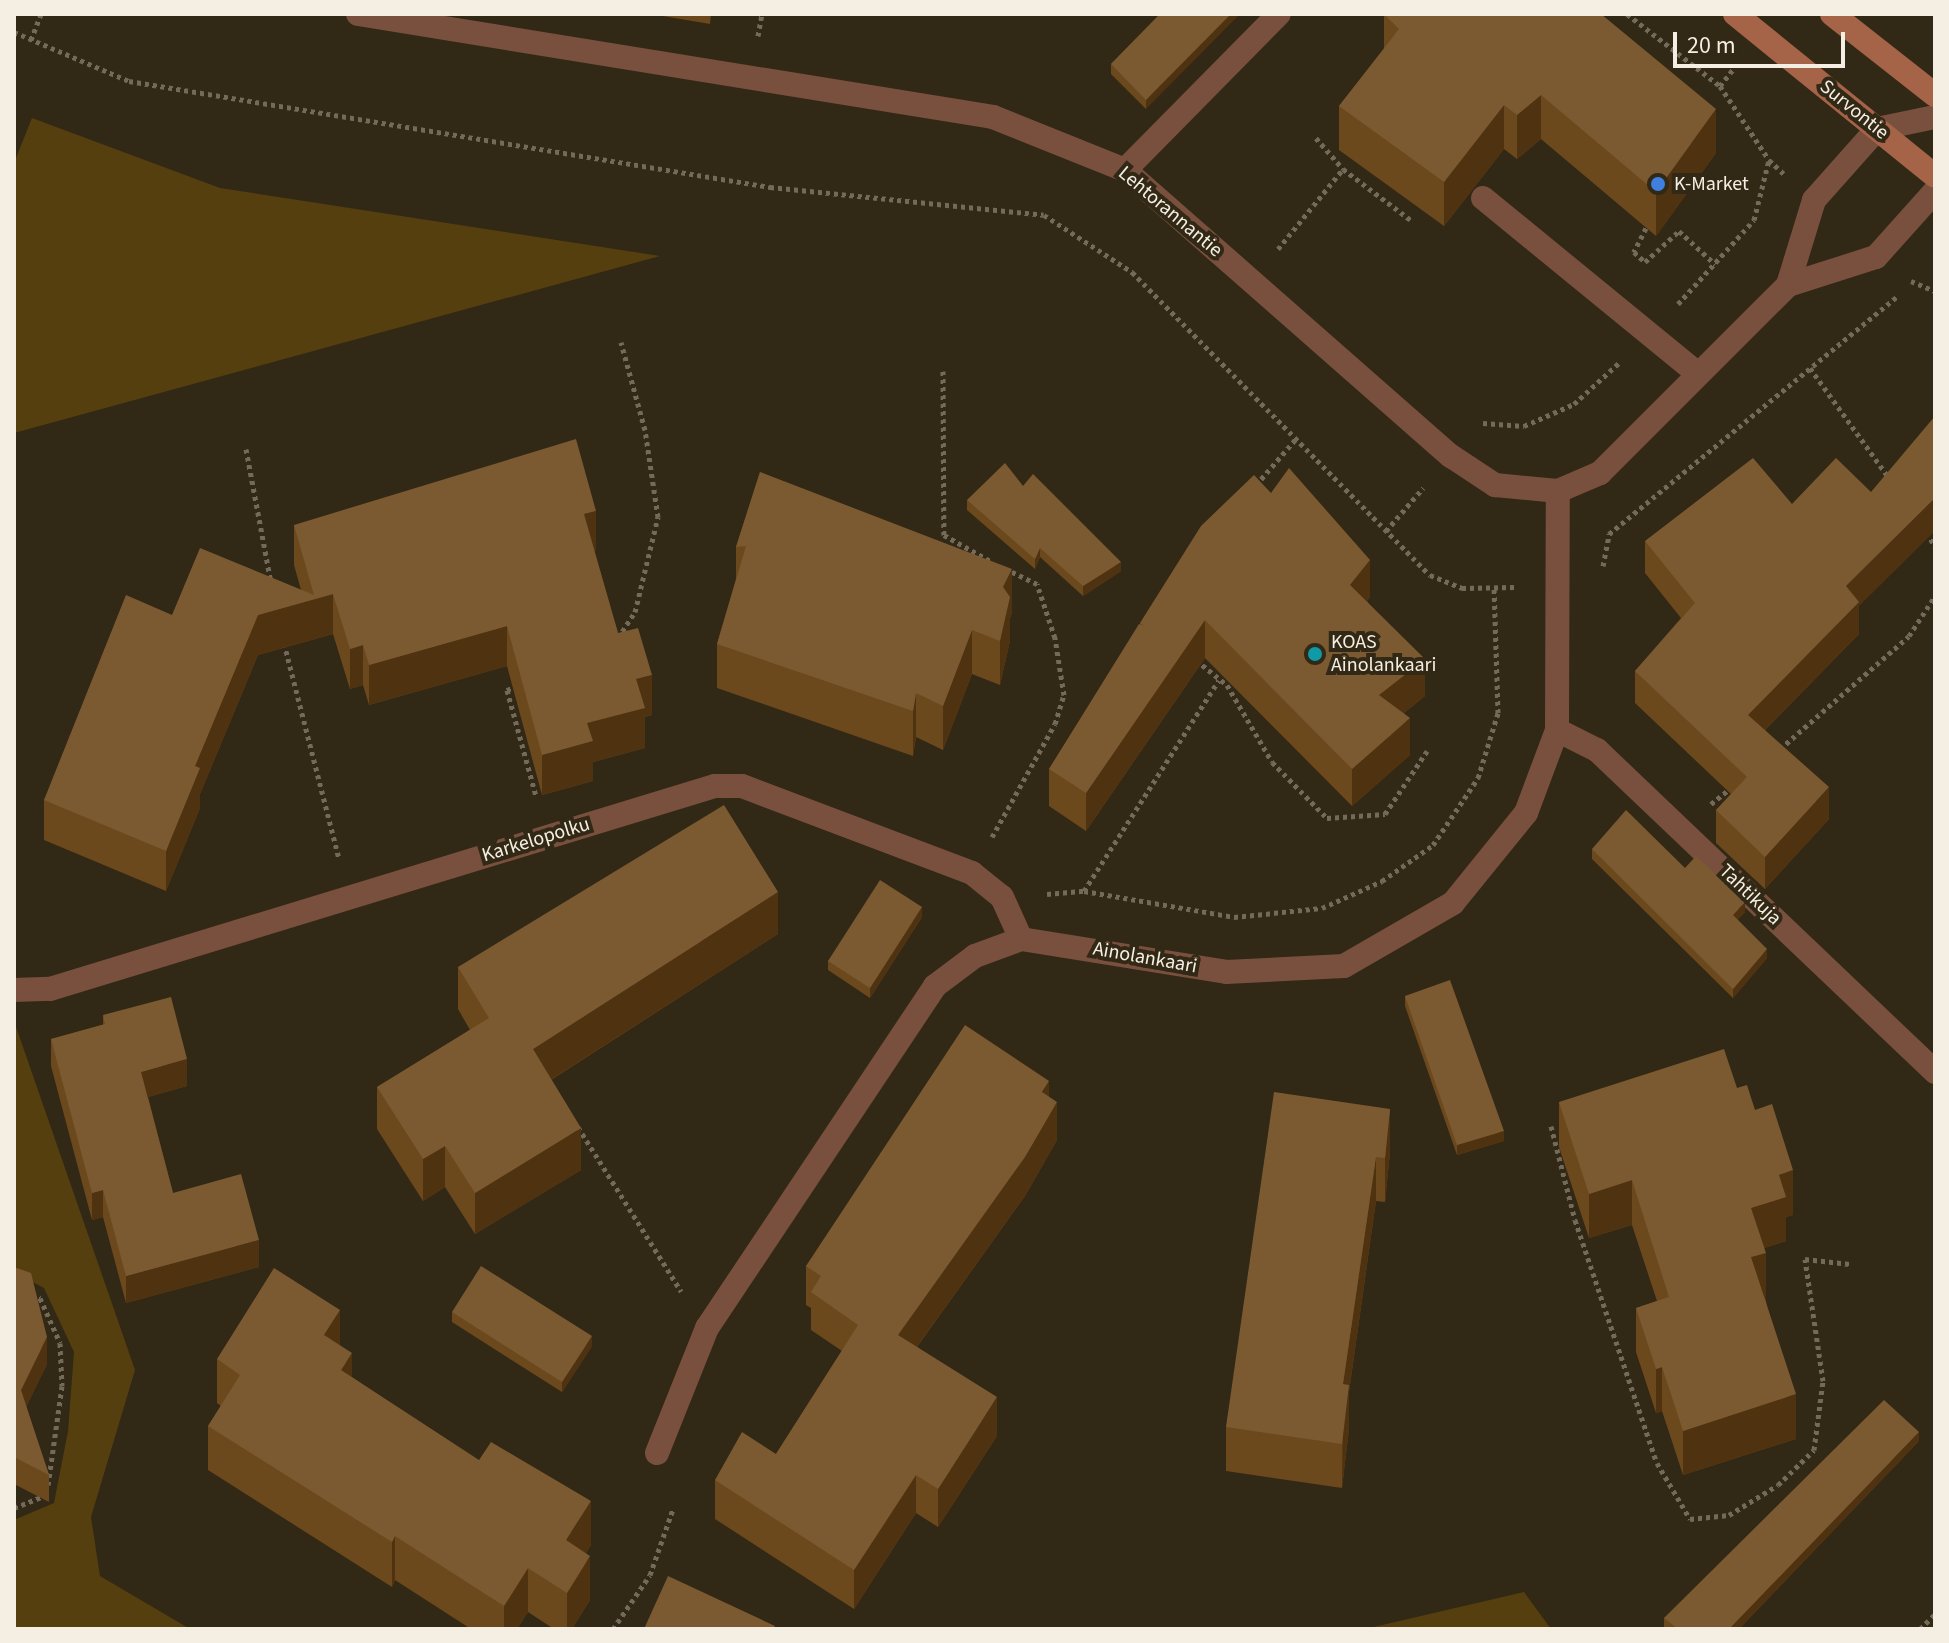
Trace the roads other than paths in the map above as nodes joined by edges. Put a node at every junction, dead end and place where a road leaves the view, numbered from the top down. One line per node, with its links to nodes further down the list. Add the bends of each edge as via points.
1 (358, 14): 8 (street, Lehtorannantie, via 993,117)
2 (1279, 14): 8 (street)
3 (1735, 14): 7 (main road, Survontie)
4 (1832, 14): 5 (main road)
5 (1935, 95)
6 (1935, 117): 7 (street)
7 (1877, 129): 9 (main road, Survontie); 12 (street, Lehtorannantie, via 1814,200)
8 (1125, 170): 14 (street, Lehtorannantie, via 1451,456 1495,485)
9 (1935, 176)
10 (1935, 191): 12 (street, Lehtorannantie, via 1876,257)
11 (1483, 198): 13 (street)
12 (1788, 285): 13 (street, Lehtorannantie)
13 (1698, 374): 14 (street, Lehtorannantie, via 1600,473)
14 (1558, 491): 15 (street, Ainolankaari, via 1562,585)
15 (1557, 730): 16 (street, Ainolankaari, via 1526,813 1453,903 1344,966 1226,972); 18 (street, Tahtikuja, via 1597,750)
16 (1021, 939): 17 (street, Karkelopolku, via 1002,897 972,873 742,786 715,786 50,989); 19 (street, Ainolankaari, via 975,956 935,986 707,1328)
17 (14, 990)
18 (1935, 1072)
19 (657, 1453)

